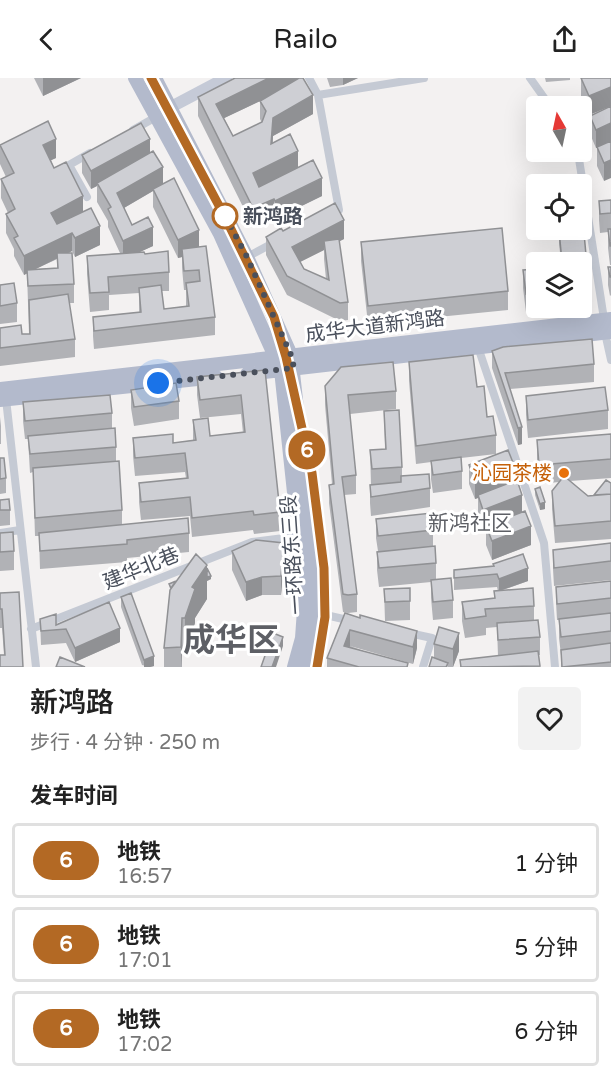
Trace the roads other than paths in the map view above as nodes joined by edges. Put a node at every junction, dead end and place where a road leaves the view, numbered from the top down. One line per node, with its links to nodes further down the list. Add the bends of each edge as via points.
1 (135, 78): 10 (main road)
2 (155, 78): 9 (main road)
3 (226, 78): 9 (street)
4 (309, 78): 7 (street)
5 (424, 78): 7 (street)
6 (530, 78): 8 (street)
7 (318, 95): 15 (street, via 339,210)
8 (543, 96)
9 (171, 107): 17 (main road)
10 (156, 117): 11 (street); 21 (main road)
11 (127, 133)
12 (98, 149): 14 (street, via 69,165)
13 (580, 162): 18 (street)
14 (87, 196)
15 (319, 220)
16 (288, 236): 17 (street)
17 (247, 257): 21 (main road)
18 (608, 326): 19 (main road, 成华大道新鸿路); 20 (street); 21 (main road, 成华大道新鸿路)
19 (478, 347): 21 (main road, 成华大道新鸿路); 27 (street, via 544,543)
20 (611, 360)
21 (286, 362): 22 (main road, 成华大道新鸿路); 25 (main road, 一环路东三段); 28 (main road, 一环路东三段, via 316,567)
22 (2, 396): 23 (street)
23 (20, 530): 24 (street); 30 (street)
24 (0, 532)
25 (300, 537): 30 (street, 建华北巷, via 252,542); 33 (main road, 一环路东三段, via 305,616)
26 (556, 557): 27 (street)
27 (545, 558): 36 (street)
28 (317, 613): 29 (street); 34 (main road, 一环路东三段)
29 (363, 623)
30 (32, 629): 32 (street)
31 (398, 630): 35 (street, via 432,638)
32 (36, 667)
33 (294, 667)
34 (306, 667)
35 (423, 667)
36 (555, 667)

